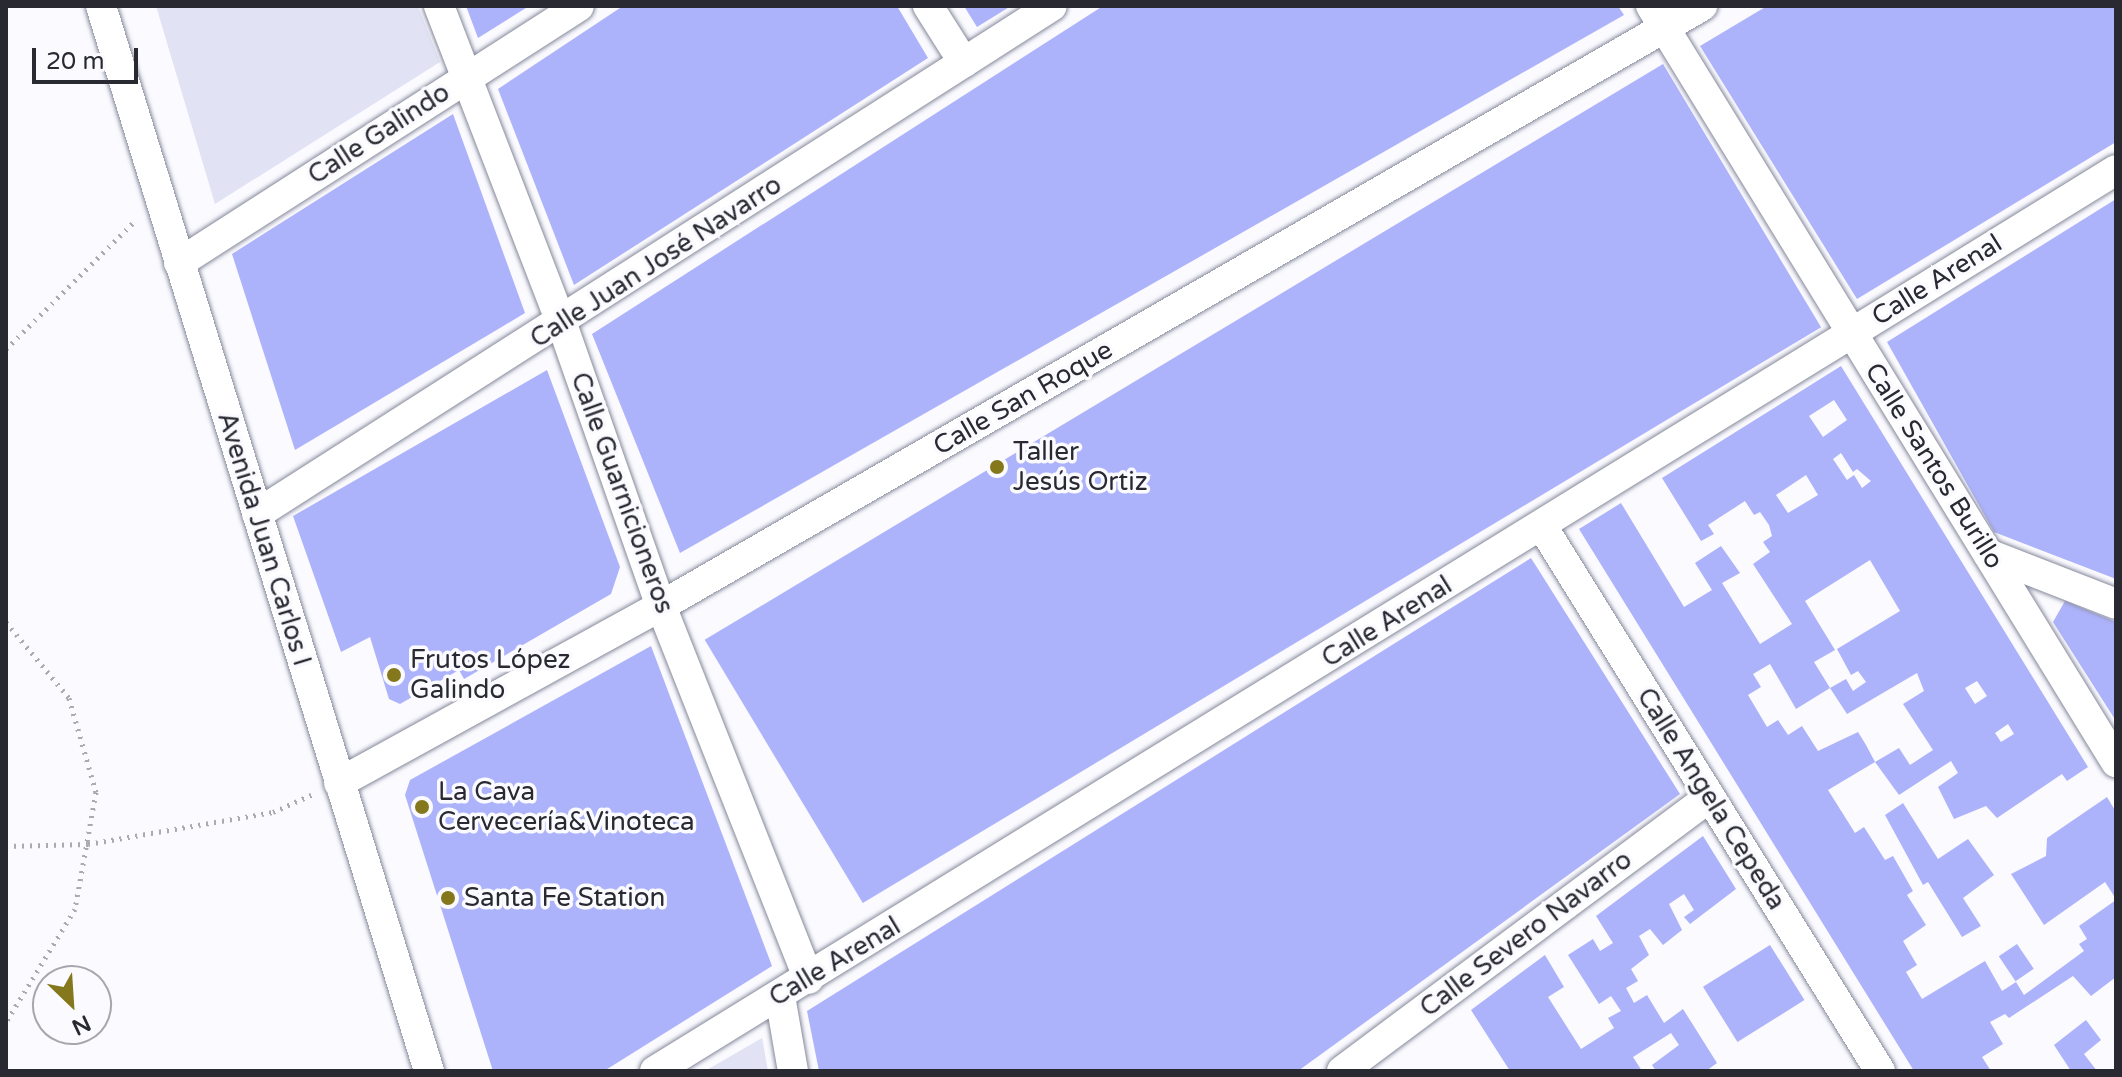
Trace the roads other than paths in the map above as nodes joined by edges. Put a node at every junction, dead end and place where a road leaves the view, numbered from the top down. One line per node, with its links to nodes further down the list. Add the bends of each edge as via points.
1 (101, 6): 11 (street, Avenida Juan Carlos I)
2 (439, 6): 9 (street, Calle Guarnicioneros)
3 (579, 6): 9 (street, Calle Galindo)
4 (928, 6): 8 (street)
5 (1052, 6): 8 (street, Calle Juan José Navarro)
6 (1702, 6): 7 (street, Calle San Roque)
7 (1658, 17): 13 (street, Calle Santos Burillo); 18 (street, Calle San Roque)
8 (964, 63): 12 (street, Calle Juan José Navarro)
9 (466, 77): 11 (street, Calle Galindo); 12 (street, Calle Guarnicioneros)
10 (2116, 170): 13 (street, Calle Arenal)
11 (179, 263): 14 (street, Avenida Juan Carlos I)
12 (562, 324): 14 (street, Calle Juan José Navarro); 18 (street, Calle Guarnicioneros)
13 (1852, 332): 15 (street, Calle Arenal); 16 (street, Calle Santos Burillo)
14 (257, 514): 20 (street, Avenida Juan Carlos I)
15 (1542, 526): 21 (street, Calle Angela Cepeda); 22 (street, Calle Arenal)
16 (1988, 554): 17 (street); 19 (street, Calle Santos Burillo)
17 (2116, 604)
18 (661, 606): 20 (street, Calle San Roque); 22 (street, Calle Guarnicioneros)
19 (2116, 762)
20 (339, 783): 24 (street, Avenida Juan Carlos I)
21 (1710, 797): 27 (street, Calle Severo Navarro); 28 (street, Calle Angela Cepeda)
22 (809, 979): 23 (street, Calle Arenal)
23 (780, 996): 25 (street, Calle Arenal); 26 (street)
24 (429, 1071)
25 (655, 1071)
26 (793, 1071)
27 (1342, 1071)
28 (1880, 1071)

